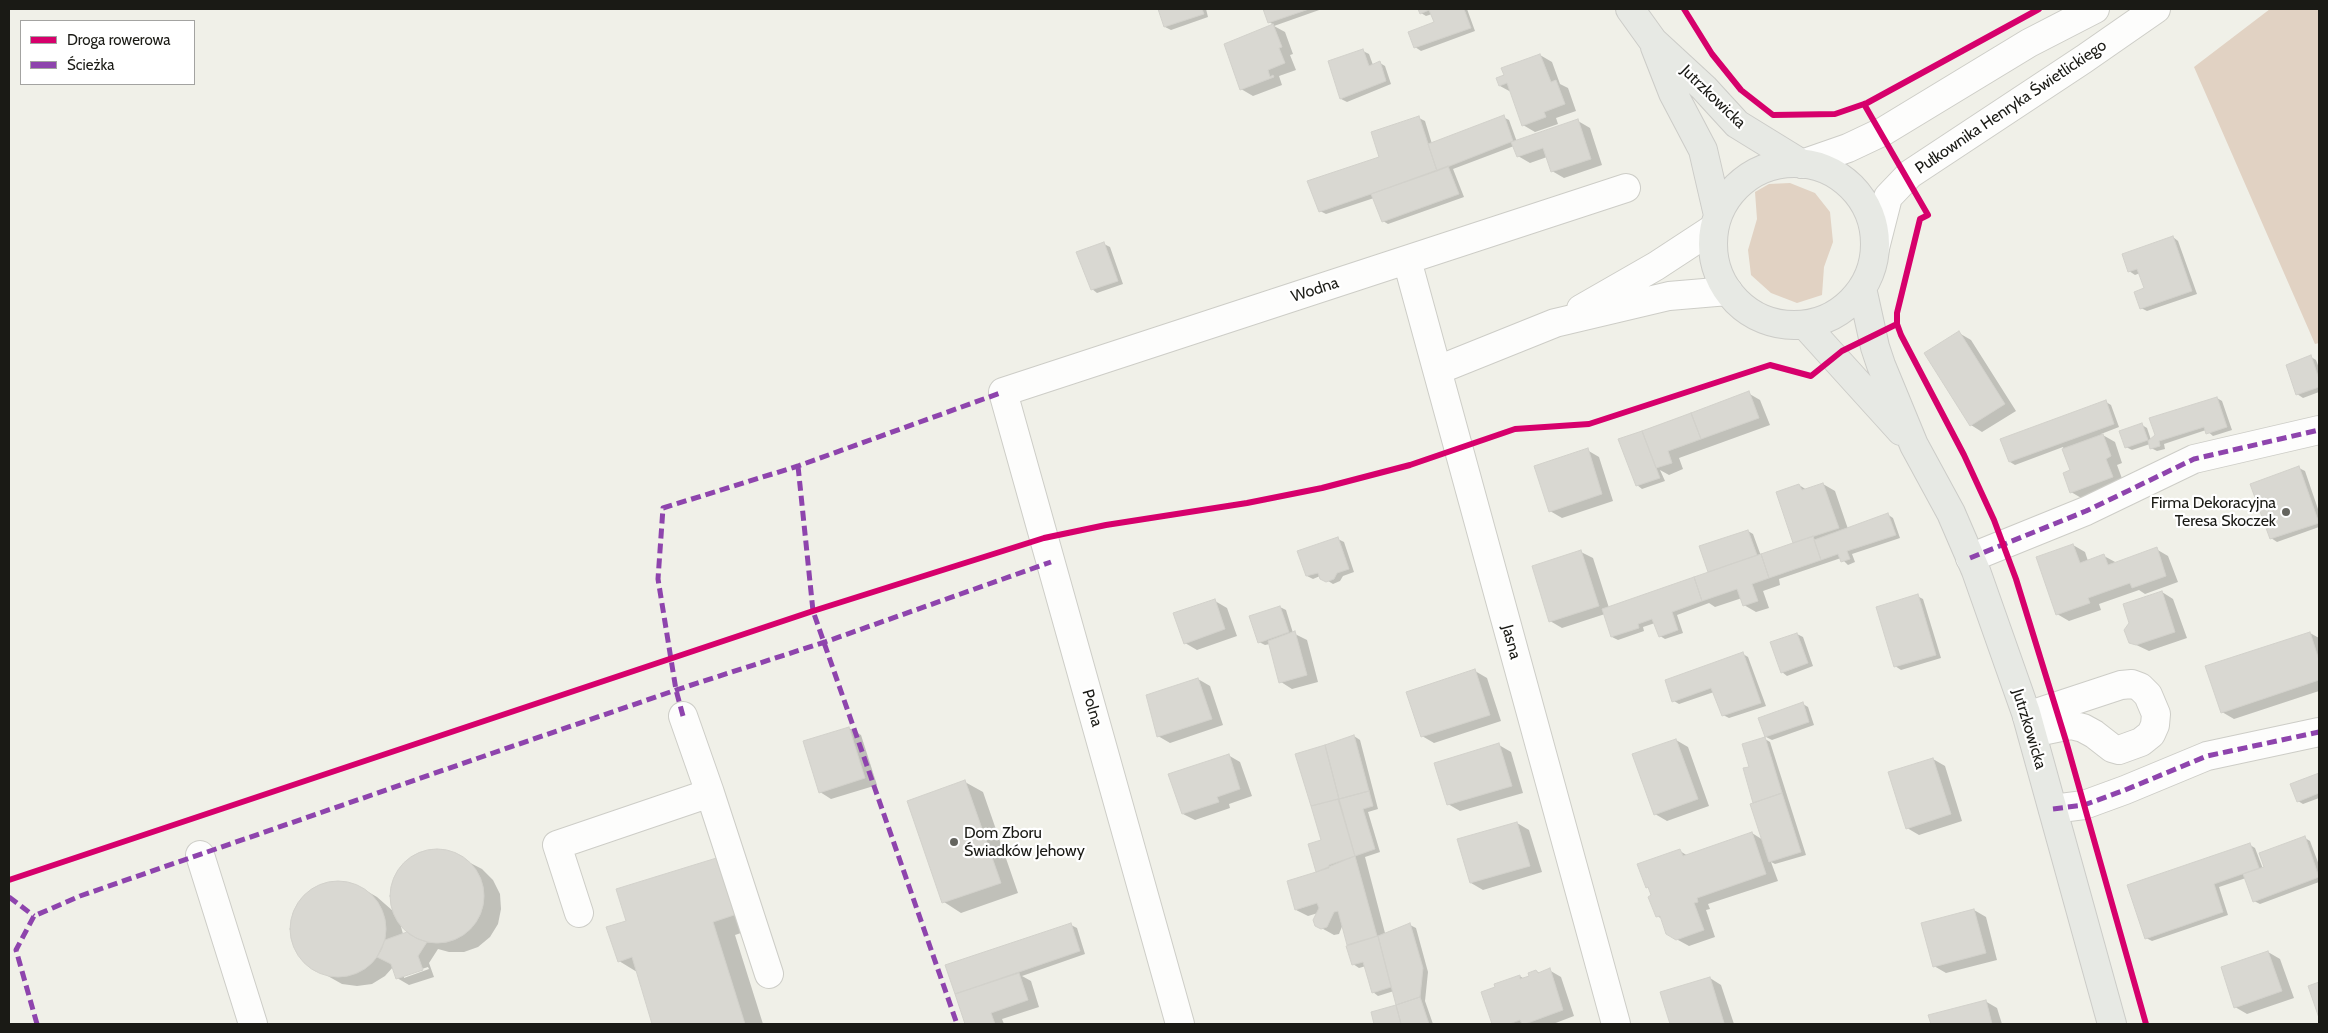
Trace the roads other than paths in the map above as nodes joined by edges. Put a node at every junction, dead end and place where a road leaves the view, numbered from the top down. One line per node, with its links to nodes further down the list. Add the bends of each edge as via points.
1 (1630, 9): 4 (main road, Jutrzkowicka)
2 (2094, 9): 5 (street, via 2029,43 1884,131)
3 (2156, 9): 8 (street, Pułkownika Henryka Świetlickiego, via 1910,174 1888,197)
4 (1653, 41): 5 (main road, Jutrzkowicka, via 1737,124); 7 (main road, Jutrzkowicka, via 1673,93 1703,150)
5 (1802, 164): 7 (main road, via 1776,166 1752,175 1732,192); 8 (main road, via 1826,170 1847,183 1863,201 1872,223)
6 (1626, 188): 9 (street, Wodna)
7 (1716, 221): 11 (main road, via 1713,250 1718,272); 12 (street, via 1656,266)
8 (1875, 248): 10 (main road, via 1871,269)
9 (1407, 260): 14 (street, Jasna); 15 (street, Wodna)
10 (1862, 288): 13 (main road, via 1847,306 1827,318); 17 (main road, Jutrzkowicka, via 1874,347)
11 (1728, 291): 12 (street, via 1669,296); 13 (main road, via 1743,307 1762,318 1783,324)
12 (1555, 324): 14 (street)
13 (1805, 324): 17 (main road, Jutrzkowicka)
14 (1438, 370): 28 (street, Jasna)
15 (1003, 392): 27 (street, Polna)
16 (2319, 430): 18 (street, via 2194,459 2086,512)
17 (1914, 445): 18 (main road, Jutrzkowicka, via 1951,513)
18 (1970, 558): 22 (main road, Jutrzkowicka, via 2030,725)
19 (683, 716): 21 (street)
20 (2319, 732): 22 (street, via 2207,756 2084,805)
21 (710, 793): 24 (street, via 557,845); 25 (street)
22 (2053, 809): 29 (main road, Jutrzkowicka)
23 (200, 855): 26 (street)
24 (579, 913)
25 (768, 974)
26 (253, 1024)
27 (1180, 1024)
28 (1616, 1024)
29 (2112, 1024)

